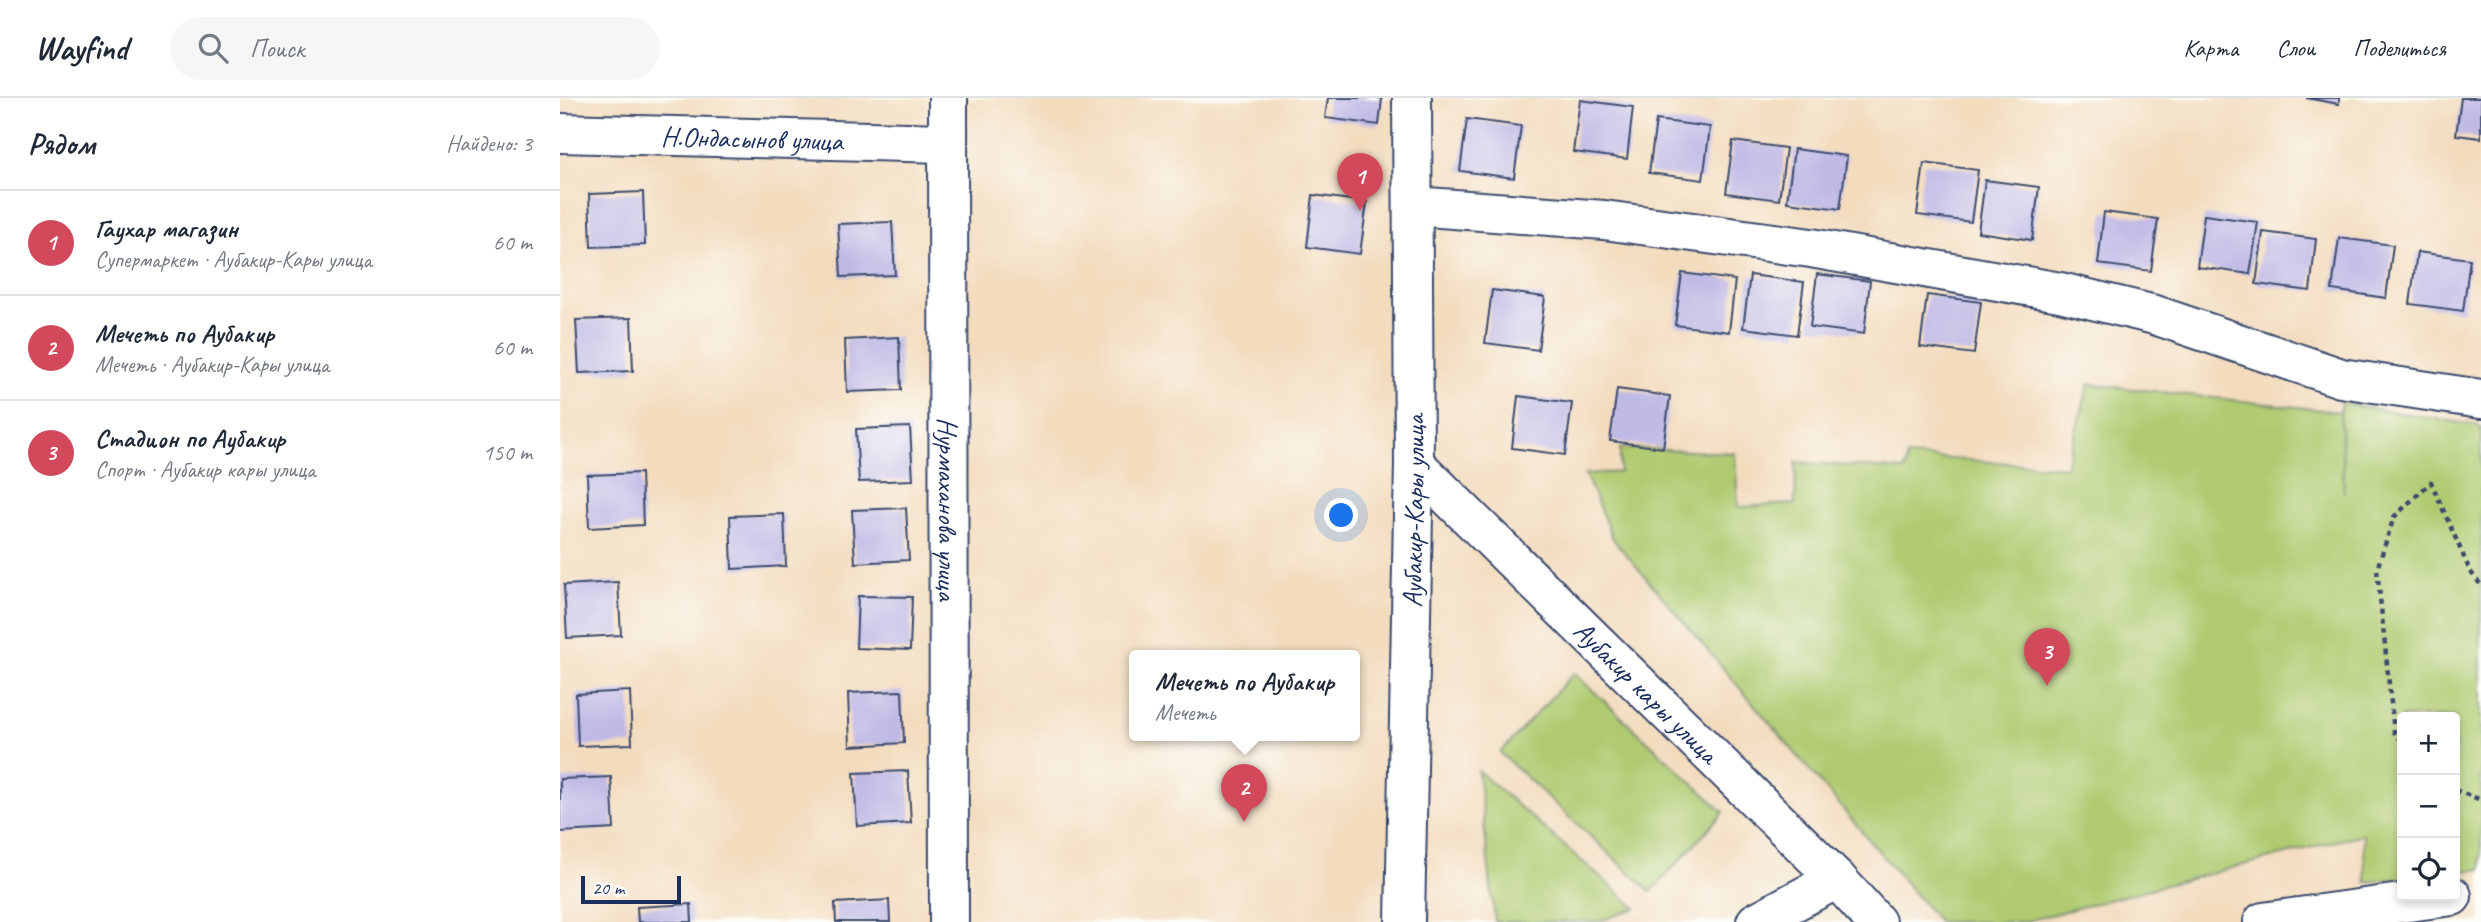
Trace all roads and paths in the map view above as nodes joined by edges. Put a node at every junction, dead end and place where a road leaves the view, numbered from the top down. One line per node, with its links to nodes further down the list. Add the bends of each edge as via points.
1 (948, 98): 4 (street, Нурмаханова улица)
2 (1412, 98): 5 (street, Аубакир-Кары улица)
3 (560, 133): 4 (street, Н.Ондасынов улица)
4 (945, 143): 16 (street, Нурмаханова улица)
5 (1413, 206): 6 (street, via 1604,220 1811,248 2060,292 2155,316 2341,378); 7 (street, Аубакир-Кары улица)
6 (2481, 399)
7 (1414, 463): 12 (street, Аубакир кары улица); 17 (street, Аубакир-Кары улица)
8 (2481, 584): 9 (path, via 2470,571 2431,482 2394,517 2377,569)
9 (2397, 735)
10 (2460, 792): 11 (path)
11 (2481, 800)
12 (1837, 879): 18 (street); 19 (street, Аубакир кары улица)
13 (2481, 892): 14 (street)
14 (2460, 895)
15 (2416, 901): 20 (street)
16 (949, 922)
17 (1405, 922)
18 (1756, 922)
19 (1876, 922)
20 (2263, 922)

